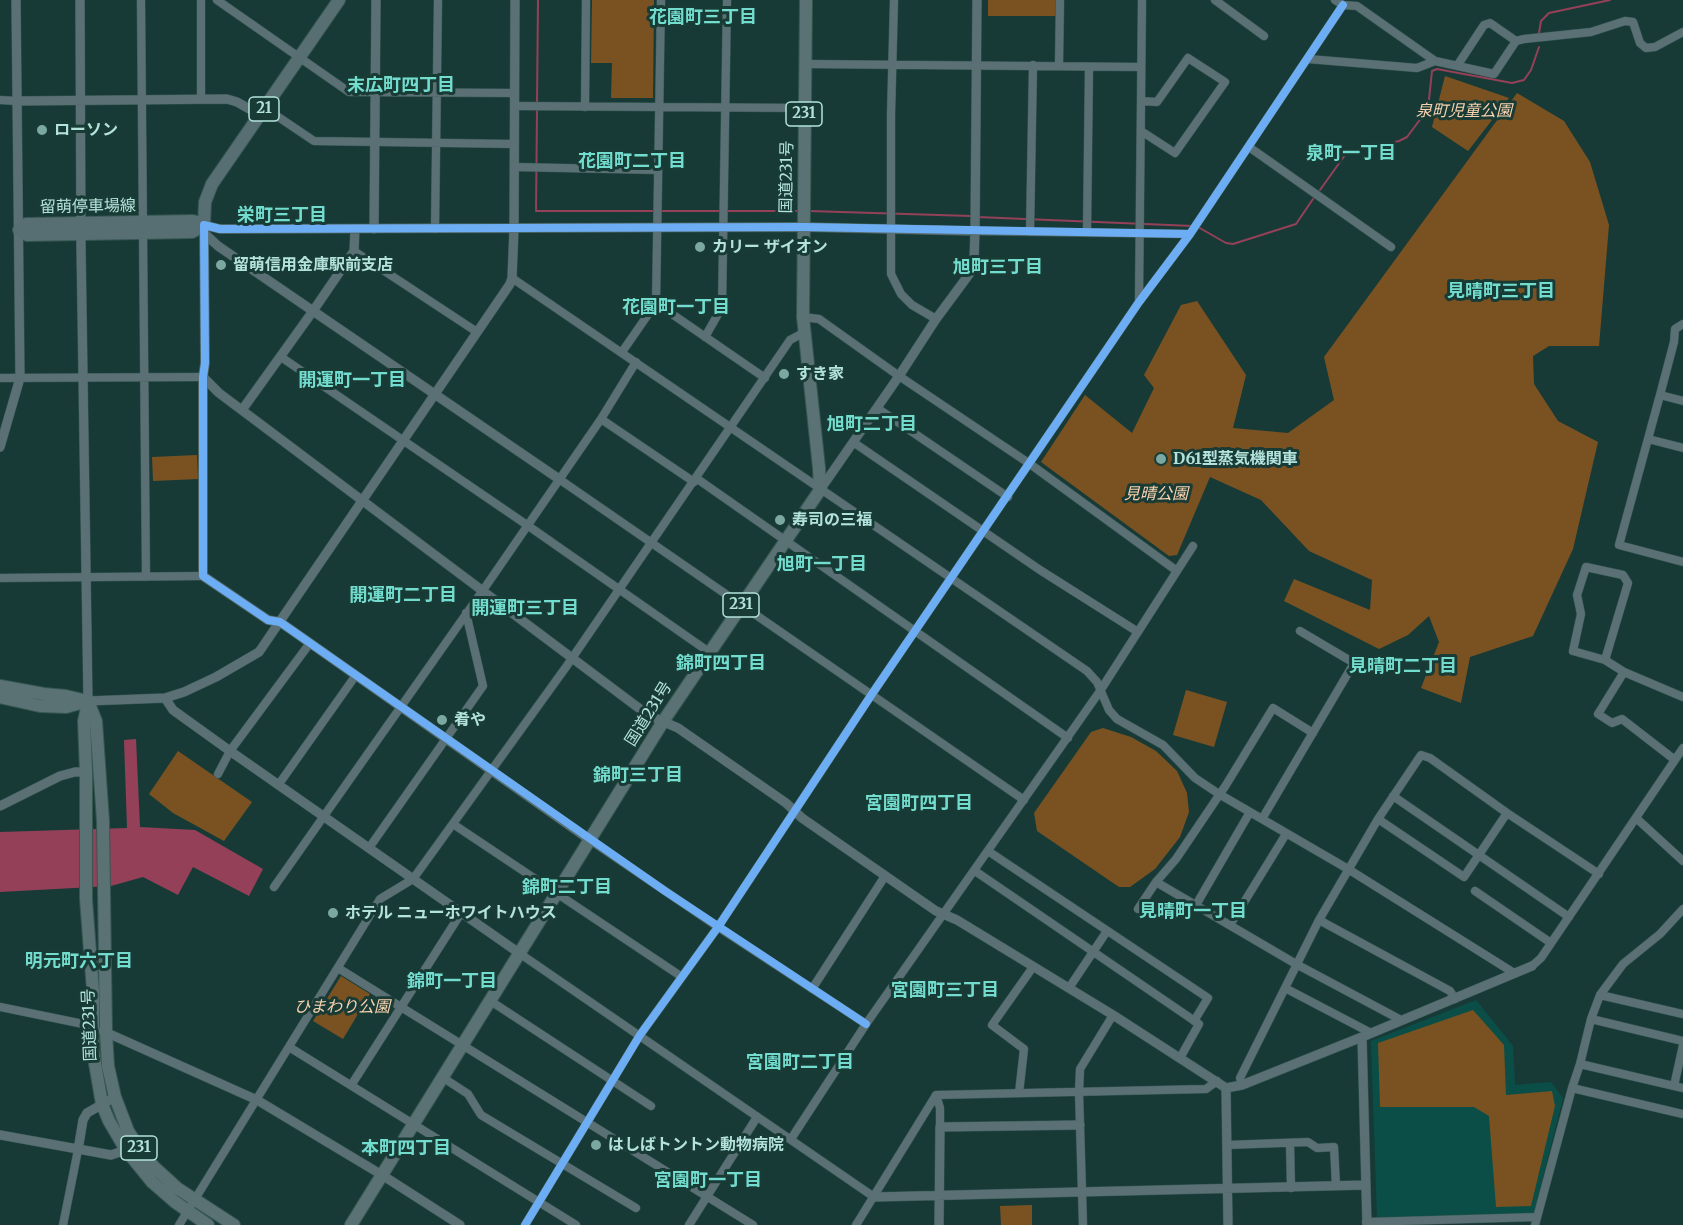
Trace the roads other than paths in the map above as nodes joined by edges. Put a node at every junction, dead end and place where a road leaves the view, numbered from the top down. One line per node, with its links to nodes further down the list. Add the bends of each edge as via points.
1 (16, 0): 42 (street)
2 (80, 0): 41 (street)
3 (141, 0): 38 (street)
4 (201, 0): 39 (street)
5 (217, 0): 24 (street)
6 (339, 0): 24 (main road, 21)
7 (376, 0): 35 (street)
8 (438, 0): 36 (street)
9 (515, 0): 37 (street)
10 (586, 0): 45 (street)
11 (661, 0): 46 (street)
12 (727, 0): 47 (street)
13 (806, 0): 27 (highway, 国道231号 / 231)
14 (894, 0): 28 (street)
15 (977, 0): 29 (street)
16 (1060, 0): 31 (street)
17 (1142, 0): 34 (street)
18 (1215, 0): 22 (street)
19 (1335, 0): 20 (street)
20 (1343, 5): 25 (street); 26 (street, via 1357,6)
21 (1683, 32): 23 (street, via 1646,48 1640,43 1633,22 1626,21 1591,32)
22 (1264, 36)
23 (1516, 41): 32 (street, via 1494,74); 32 (street, via 1490,23)
24 (299, 58): 35 (street, via 349,92); 49 (main road, 21)
25 (1308, 59): 26 (street, via 1417,68); 54 (street)
26 (1435, 61): 32 (street)
27 (805, 64): 28 (street); 48 (highway, 国道231号 / 231)
28 (893, 65): 29 (street); 68 (street)
29 (976, 65): 30 (street); 69 (street)
30 (1033, 65): 31 (street); 70 (street)
31 (1059, 65): 33 (street)
32 (1457, 66)
33 (1089, 67): 34 (street); 71 (street)
34 (1141, 67): 43 (street)
35 (375, 92): 36 (street); 51 (street)
36 (437, 92): 37 (street); 52 (street)
37 (514, 93): 44 (street)
38 (142, 99): 39 (street); 41 (street); 57 (street)
39 (201, 99): 49 (street, via 227,99)
40 (0, 100): 42 (street)
41 (81, 100): 42 (street); 61 (street)
42 (17, 101): 67 (street)
43 (1141, 101): 50 (street); 50 (street, via 1157,102 1188,58 1224,82 1175,153)
44 (515, 106): 45 (street); 53 (street)
45 (585, 107): 46 (street)
46 (659, 108): 47 (street); 56 (street)
47 (726, 108): 48 (street); 60 (street)
48 (805, 108): 58 (highway, 国道231号 / 231)
49 (262, 111): 51 (street, via 314,141); 62 (main road, 21, via 212,184 205,202)
50 (1141, 131): 72 (street)
51 (374, 143): 52 (street); 64 (street)
52 (436, 143): 53 (street); 65 (street)
53 (514, 144): 55 (street)
54 (1249, 147): 73 (street); 74 (street)
55 (514, 167): 56 (street); 66 (street)
56 (658, 170): 59 (street)
57 (143, 227): 61 (main road, 留萌停車場線); 62 (main road, 留萌停車場線, via 193,221); 93 (street)
58 (803, 227): 60 (street); 68 (street); 80 (highway, 国道231号 / 231)
59 (657, 228): 60 (street); 66 (street); 78 (street)
60 (725, 228): 85 (street, via 722,307)
61 (81, 229): 67 (main road, 留萌停車場線, via 26,224); 92 (street)
62 (204, 229): 63 (street); 79 (street, via 218,246); 94 (street)
63 (355, 229): 64 (street); 75 (street)
64 (374, 229): 65 (street)
65 (435, 229): 66 (street)
66 (514, 229): 76 (street)
67 (19, 230): 96 (street)
68 (891, 230): 69 (street); 81 (street, via 891,274 895,283 912,305)
69 (975, 231): 70 (street); 81 (street, via 970,273)
70 (1030, 232): 71 (street)
71 (1086, 232): 72 (street)
72 (1141, 234): 73 (street); 77 (street)
73 (1190, 234): 77 (street)
74 (1391, 247)
75 (354, 251): 79 (street); 83 (street)
76 (512, 278): 83 (street); 88 (street)
77 (1139, 302): 110 (street)
78 (656, 303): 85 (street); 88 (street)
79 (313, 311): 89 (street); 98 (street)
80 (803, 317): 84 (highway, 国道231号 / 231); 91 (street, via 819,319)
81 (936, 319): 91 (street)
82 (1683, 324): 86 (street, via 1675,329)
83 (477, 332): 98 (street)
84 (804, 332): 97 (street, via 790,340); 113 (highway, 国道231号 / 231)
85 (705, 337): 97 (street)
86 (1674, 342): 87 (street); 99 (street)
87 (1683, 345)
88 (622, 352): 90 (street)
89 (281, 357): 102 (street); 106 (street)
90 (636, 362): 103 (street); 104 (street)
91 (899, 376): 101 (street); 110 (street)
92 (83, 377): 93 (street); 96 (street); 126 (street)
93 (144, 377): 94 (street); 124 (street)
94 (203, 377): 102 (street); 123 (street)
95 (0, 378): 96 (street)
96 (20, 378): 108 (street)
97 (765, 378): 104 (street)
98 (435, 393): 106 (street); 111 (street)
99 (1660, 395): 100 (street); 105 (street)
100 (1683, 401)
101 (877, 408): 107 (street); 114 (street)
102 (242, 410): 115 (street)
103 (601, 419): 111 (street); 112 (street)
104 (730, 428): 112 (street); 113 (street)
105 (1648, 440): 109 (street); 121 (street, via 1619,545)
106 (403, 441): 115 (street); 116 (street)
107 (853, 442): 113 (street); 117 (street)
108 (0, 447)
109 (1683, 448)
110 (1030, 464): 114 (street); 122 (street)
111 (559, 479): 116 (street); 119 (street)
112 (695, 480): 118 (street); 119 (street)
113 (820, 490): 118 (highway, 国道231号 / 231); 127 (street)
114 (1008, 496): 117 (street)
115 (362, 499): 129 (street); 132 (street)
116 (527, 525): 128 (street); 129 (street)
117 (983, 532): 127 (street); 135 (street)
118 (784, 541): 130 (highway, 国道231号 / 231); 133 (street)
119 (652, 542): 128 (street); 130 (street)
120 (1192, 546): 122 (street)
121 (1683, 562)
122 (1177, 571): 135 (street)
123 (203, 576): 124 (street); 132 (street, via 268,620)
124 (146, 577): 126 (street)
125 (0, 578): 126 (street)
126 (85, 578): 148 (street)
127 (950, 579): 133 (street); 143 (street, via 1087,671)
128 (620, 589): 137 (street); 138 (street)
129 (482, 591): 131 (street); 138 (street)
130 (742, 604): 137 (highway, 国道231号 / 231); 144 (street)
131 (466, 613): 149 (street); 153 (street, via 483,686)
132 (279, 622): 136 (street); 147 (street, via 259,652 216,677)
133 (915, 631): 144 (street); 152 (street)
134 (1299, 631): 151 (street, via 1354,663)
135 (1138, 632): 143 (street)
136 (310, 643): 141 (street); 155 (street)
137 (709, 652): 150 (highway, 国道231号 / 231)
138 (572, 658): 150 (street, via 648,715); 157 (street)
139 (1605, 660): 139 (street, via 1573,651 1581,614 1577,595 1586,567 1623,575 1628,583); 140 (street)
140 (1624, 672): 146 (street); 156 (street, via 1598,714 1612,723 1622,719)
141 (356, 675): 149 (street); 160 (street)
142 (0, 686): 148 (highway)
143 (1100, 691): 152 (street); 161 (street, via 1117,719 1163,745 1195,778)
144 (872, 694): 163 (street); 165 (street)
145 (0, 697): 148 (highway, via 40,706 66,707)
146 (1683, 697)
147 (165, 698): 148 (street); 155 (street, via 173,710)
148 (88, 701): 158 (highway, 国道231号 / 231, via 84,721); 222 (highway, 国道231号 / 231, via 96,721 103,821)
149 (401, 706): 153 (street); 168 (street)
150 (664, 720): 165 (street); 174 (highway, 国道231号 / 231)
151 (1313, 733): 161 (street, via 1273,708); 170 (street)
152 (1068, 738): 163 (street)
153 (446, 739): 157 (street); 175 (street)
154 (1683, 748): 156 (street)
155 (230, 751): 159 (street); 160 (street)
156 (1675, 760): 169 (street)
157 (492, 771): 172 (street); 174 (street)
158 (86, 772): 164 (street, via 60,776); 221 (highway, 国道231号 / 231, via 86,900)
159 (218, 774)
160 (279, 784): 168 (street)
161 (1219, 794): 166 (street); 184 (street)
162 (1393, 796): 167 (street, via 1421,755 1431,758); 171 (street); 177 (street)
163 (1024, 800): 176 (street)
164 (0, 806)
165 (794, 811): 182 (street); 196 (street)
166 (1250, 812): 170 (street); 188 (street)
167 (1508, 813): 177 (street); 181 (street)
168 (324, 817): 175 (street); 185 (street)
169 (1636, 818): 178 (street); 181 (street)
170 (1262, 819): 173 (street)
171 (1378, 819): 177 (street, via 1464,877); 179 (street)
172 (453, 824): 183 (street); 187 (street)
173 (1286, 834): 179 (street); 195 (street)
174 (590, 840): 187 (highway, 国道231号 / 231); 196 (street)
175 (369, 848): 183 (street)
176 (988, 851): 180 (street); 197 (street)
177 (1478, 855): 193 (street)
178 (1683, 861)
179 (1348, 869): 194 (street); 205 (street)
180 (975, 871): 192 (street); 199 (street)
181 (1599, 874): 193 (street)
182 (885, 876): 192 (street); 207 (street)
183 (413, 879): 191 (street); 204 (street, via 380,899)
184 (1156, 882): 188 (street); 189 (street)
185 (274, 887)
186 (1475, 891): 198 (street)
187 (557, 892): 200 (highway, 国道231号 / 231); 206 (street)
188 (1196, 905): 195 (street)
189 (1138, 909)
190 (1683, 909): 210 (street, via 1623,964)
191 (460, 913): 200 (street); 214 (street)
192 (944, 915): 202 (street); 220 (street)
193 (1569, 917): 198 (street)
194 (1319, 920): 201 (street); 211 (street, via 1450,991)
195 (1230, 926): 201 (street)
196 (718, 927): 206 (street); 207 (street)
197 (1107, 931): 199 (street); 219 (street, via 1208,998)
198 (1551, 943): 203 (street)
199 (1093, 951): 208 (street); 219 (street)
200 (519, 952): 212 (highway, 国道231号 / 231); 223 (street)
201 (1296, 964): 209 (street); 218 (street)
202 (1033, 966): 208 (street); 240 (street, via 992,1025 1024,1049)
203 (1532, 966): 205 (street)
204 (338, 968): 214 (street); 227 (street)
205 (1514, 973): 211 (street)
206 (682, 976): 223 (street)
207 (812, 988): 220 (street)
208 (1069, 988): 216 (street)
209 (1285, 988): 224 (street); 234 (street, via 1240,1078)
210 (1600, 995): 215 (street); 217 (street)
211 (1455, 999): 218 (street)
212 (489, 1000): 226 (highway, 国道231号 / 231); 231 (street)
213 (0, 1007): 221 (street)
214 (399, 1007): 226 (street); 233 (street)
215 (1683, 1014)
216 (1113, 1015): 228 (street); 239 (street, via 1080,1069)
217 (1591, 1019): 225 (street); 229 (street)
218 (1401, 1020): 224 (street)
219 (1194, 1021): 228 (street, via 1199,1024)
220 (866, 1024): 253 (street)
221 (93, 1026): 222 (street); 244 (highway, 国道231号 / 231)
222 (106, 1032): 242 (highway, 国道231号 / 231); 243 (street)
223 (639, 1035): 231 (street); 247 (street)
224 (1367, 1035): 234 (street); 260 (street)
225 (1683, 1043): 235 (street)
226 (462, 1045): 230 (highway, 国道231号 / 231); 248 (street)
227 (289, 1047): 233 (street); 243 (street)
228 (1180, 1058): 232 (street)
229 (1580, 1064): 235 (street); 237 (street)
230 (442, 1077): 249 (highway, 国道231号 / 231); 258 (street, via 468,1094 481,1115)
231 (612, 1081): 245 (street); 248 (street)
232 (1217, 1081): 236 (street); 239 (street, via 1206,1089)
233 (352, 1084): 249 (street)
234 (1242, 1085): 236 (street)
235 (1674, 1086): 238 (street)
236 (1226, 1088): 255 (street)
237 (1572, 1088): 246 (street); 271 (street)
238 (1683, 1088)
239 (1078, 1092): 240 (street); 250 (street)
240 (1019, 1093): 241 (street)
241 (936, 1095): 251 (street); 267 (street)
242 (115, 1097): 244 (street); 269 (highway, 国道231号 / 231, via 139,1148)
243 (256, 1100): 259 (street); 269 (street)
244 (102, 1104): 256 (street, via 83,1120); 257 (highway, 国道231号 / 231)
245 (651, 1106)
246 (1683, 1114)
247 (757, 1117): 253 (street); 265 (street)
248 (588, 1121): 258 (street); 265 (street)
249 (414, 1124): 259 (highway, 国道231号 / 231); 268 (street)
250 (1080, 1125): 251 (street); 264 (street)
251 (940, 1127): 266 (street)
252 (0, 1135): 256 (street)
253 (790, 1139): 267 (street)
254 (1290, 1143): 255 (street); 261 (street, via 1334,1147); 262 (street)
255 (1227, 1145): 263 (street)
256 (78, 1150): 257 (street, via 111,1155); 273 (street)
257 (126, 1150): 269 (highway, 国道231号 / 231, via 152,1182)
258 (563, 1163): 268 (street); 270 (street)
259 (382, 1175): 277 (highway, 国道231号 / 231); 278 (street)
260 (1366, 1185): 261 (street); 272 (street)
261 (1336, 1186): 262 (street)
262 (1291, 1188): 263 (street)
263 (1228, 1190): 264 (street); 286 (street)
264 (1083, 1192): 266 (street); 285 (street)
265 (708, 1196): 281 (street); 282 (street)
266 (938, 1196): 267 (street); 284 (street)
267 (874, 1197): 283 (street)
268 (538, 1201): 279 (street); 280 (street)
269 (191, 1206): 274 (street); 275 (highway, 国道231号 / 231); 276 (highway, 国道231号 / 231)
270 (636, 1208)
271 (1536, 1221): 272 (street)
272 (1366, 1224)
273 (63, 1225)
274 (179, 1225)
275 (208, 1225)
276 (234, 1225)
277 (351, 1225)
278 (460, 1225)
279 (525, 1225)
280 (576, 1225)
281 (689, 1225)
282 (753, 1225)
283 (856, 1225)
284 (939, 1225)
285 (1083, 1225)
286 (1228, 1225)

